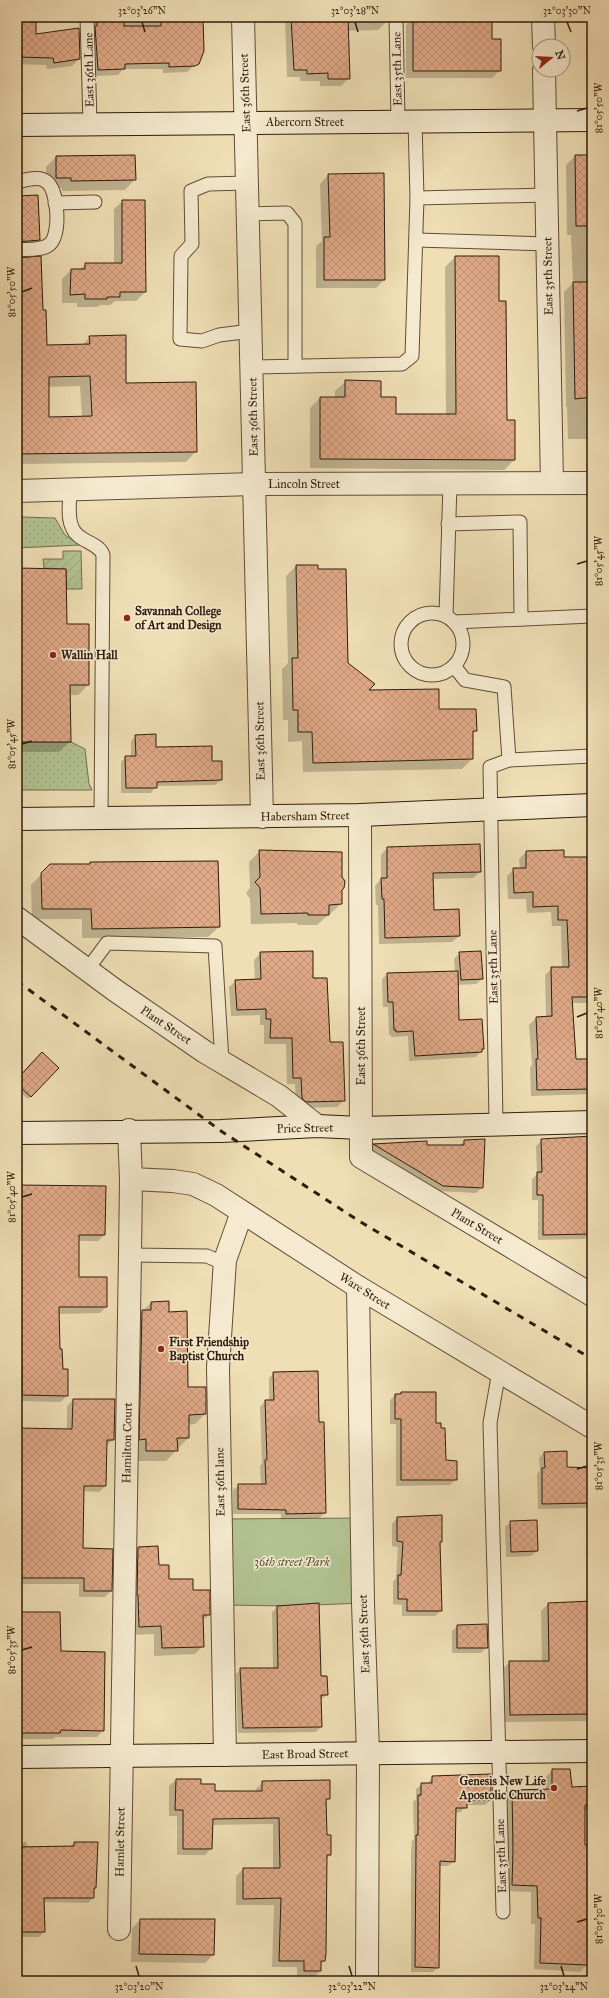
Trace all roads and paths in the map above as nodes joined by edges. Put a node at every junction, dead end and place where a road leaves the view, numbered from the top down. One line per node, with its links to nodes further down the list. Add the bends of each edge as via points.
1 (87, 17): 11 (lane, East 36th Lane)
2 (243, 17): 10 (street, East 36th Street)
3 (396, 17): 9 (lane, East 35th Lane)
4 (543, 17): 5 (street)
5 (544, 38)
6 (544, 78): 7 (street, East 35th Street)
7 (545, 120): 8 (street, Abercorn Street); 9 (street, Abercorn Street); 15 (street, East 35th Street)
8 (592, 120)
9 (406, 121): 10 (street, Abercorn Street); 16 (lane, East 35th Lane)
10 (246, 123): 11 (street, Abercorn Street); 14 (street, East 36th Street)
11 (90, 124): 12 (street, Abercorn Street)
12 (17, 125)
13 (17, 182): 18 (lane, via 37,178 46,181 54,191)
14 (248, 183): 19 (street, East 36th Street); 23 (lane, via 208,184 191,191 192,244 181,256 180,339 202,341 220,335)
15 (547, 195): 16 (lane); 21 (street, East 35th Street)
16 (417, 198): 20 (lane, East 35th Lane)
17 (95, 202): 18 (lane)
18 (55, 203): 22 (lane, via 56,235 51,243 42,248)
19 (248, 214): 23 (street, East 36th Street); 24 (lane, via 286,213 295,223)
20 (416, 240): 21 (lane); 24 (lane, East 35th Lane, via 412,356 402,364)
21 (548, 244): 26 (street, East 35th Street)
22 (17, 250)
23 (251, 331): 25 (street, East 36th Street)
24 (295, 366): 25 (lane, East 35th Lane)
25 (252, 367): 28 (street, East 36th Street)
26 (552, 483): 27 (street, Lincoln Street); 29 (street, Lincoln Street)
27 (592, 483)
28 (254, 484): 29 (street, Lincoln Street); 30 (street, Lincoln Street); 42 (street, East 36th Street)
29 (450, 484): 32 (lane)
30 (70, 490): 31 (street, Lincoln Street); 44 (lane, via 72,528 84,540 101,549 103,555)
31 (17, 491)
32 (448, 524): 34 (lane); 35 (lane, via 520,522)
33 (592, 616): 35 (lane)
34 (450, 619): 35 (lane); 36 (lane, via 460,630 463,639 463,649); 36 (lane, via 436,613 425,613 415,618 403,634 401,645 409,665 417,671 437,674)
35 (521, 619)
36 (454, 666): 38 (lane, via 465,680 504,687)
37 (592, 756): 38 (lane)
38 (509, 760): 40 (lane, East 35th Lane, via 490,767)
39 (592, 805): 40 (street, Habersham Street)
40 (490, 810): 41 (street, Habersham Street); 49 (lane, East 35th Lane)
41 (360, 815): 42 (street, Habersham Street); 51 (street, East 36th Street)
42 (262, 817): 44 (street, Habersham Street)
43 (17, 819): 44 (street, Habersham Street)
44 (101, 819)
45 (17, 918): 46 (street, Plant Street)
46 (87, 970): 47 (street, Plant Street); 47 (lane, via 107,943 215,946)
47 (222, 1062): 50 (street, Plant Street, via 279,1096)
48 (592, 1122): 49 (street, Price Street)
49 (496, 1123): 51 (street, Price Street)
50 (317, 1126): 51 (street, Price Street); 52 (street, Price Street)
51 (361, 1128): 54 (street, East 36th Street)
52 (129, 1130): 53 (street, Price Street); 55 (street, Hamilton Court)
53 (17, 1133)
54 (361, 1157): 60 (street, Plant Street)
55 (131, 1179): 56 (street, Ware Street, via 193,1184); 57 (street, Hamilton Court)
56 (242, 1212): 58 (street, East 36th lane); 59 (street, Ware Street)
57 (130, 1255): 58 (lane, via 208,1256); 67 (street, Hamilton Court)
58 (225, 1264): 66 (street, East 36th lane, via 218,1368)
59 (358, 1287): 61 (street, Ware Street); 65 (street, East 36th Street)
60 (592, 1295)
61 (499, 1371): 62 (street, Ware Street); 64 (lane, East 35th Lane, via 490,1423)
62 (592, 1427)
63 (592, 1751): 64 (street, East Broad Street)
64 (498, 1752): 65 (street, East Broad Street); 69 (lane, East 35th Lane)
65 (368, 1753): 66 (street, East Broad Street); 71 (street, East 36th Street)
66 (226, 1755): 67 (street, East Broad Street)
67 (122, 1756): 68 (street, East Broad Street); 70 (street, Hamlet Street)
68 (17, 1757)
69 (503, 1912)
70 (119, 1929)
71 (367, 1981)

